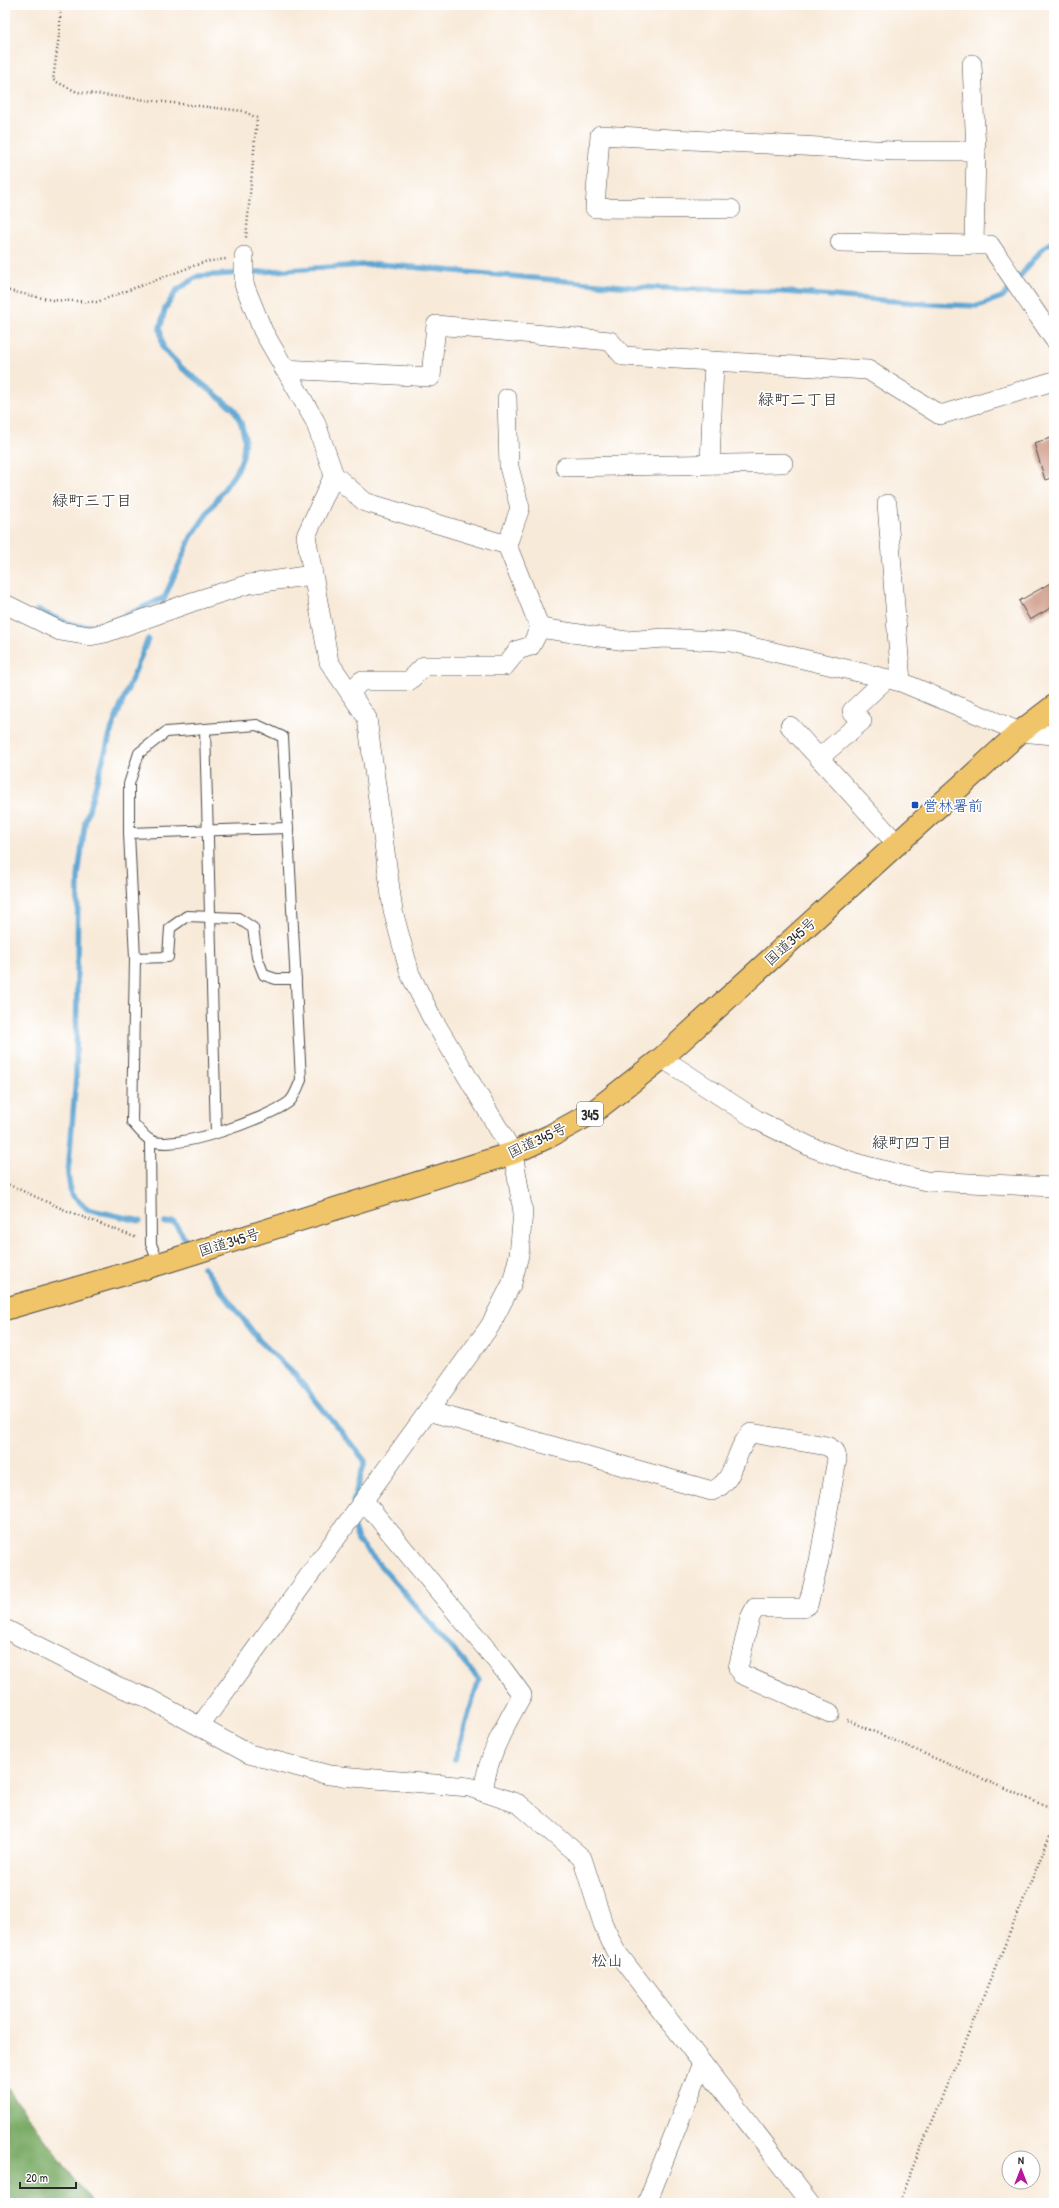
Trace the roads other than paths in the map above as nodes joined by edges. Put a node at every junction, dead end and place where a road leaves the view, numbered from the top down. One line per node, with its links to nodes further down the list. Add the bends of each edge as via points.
1 (972, 64): 2 (street)
2 (976, 151): 3 (street, via 892,151 600,135 595,208); 5 (street)
3 (730, 209)
4 (840, 242): 5 (street)
5 (974, 245): 7 (street, via 990,245)
6 (244, 256): 9 (street, via 244,284 263,331)
7 (1054, 339)
8 (714, 363): 9 (street, via 623,356 610,341 436,325 430,378); 10 (street, via 868,370 940,415); 13 (street)
9 (284, 369): 15 (street, via 315,421)
10 (1054, 381)
11 (507, 398): 17 (street, via 509,467 520,508)
12 (783, 463): 13 (street)
13 (710, 464): 14 (street)
14 (565, 467)
15 (334, 475): 17 (street, via 365,502); 18 (street, via 306,536)
16 (887, 504): 21 (street)
17 (507, 545): 20 (street)
18 (312, 575): 19 (street, via 249,584 90,636 60,631); 22 (street, via 329,662)
19 (5, 604)
20 (540, 628): 21 (street, via 626,641 664,638 731,642); 22 (street, via 531,646 518,650 506,666 424,666 409,681 361,681)
21 (894, 680): 26 (street); 28 (street, via 852,711 862,721)
22 (350, 693): 39 (street, via 367,718 393,911 410,974 431,1016)
23 (1054, 706): 26 (highway, 国道345号 / 345)
24 (790, 726): 28 (street)
25 (205, 729): 29 (lane, via 257,725 283,737); 30 (lane); 31 (lane, via 166,732 139,752 129,784)
26 (1020, 732): 27 (street); 32 (highway, 国道345号 / 345)
27 (1054, 735)
28 (819, 758): 32 (street)
29 (288, 828): 30 (lane); 35 (lane)
30 (206, 829): 31 (lane); 33 (lane)
31 (129, 833): 34 (lane)
32 (897, 844): 36 (highway, 国道345号 / 345)
33 (209, 917): 34 (lane, via 187,916 170,928 168,957); 35 (lane, via 238,918 253,928 257,957 264,975 276,979); 37 (lane)
34 (135, 958): 38 (lane, via 132,1122)
35 (296, 979): 37 (lane, via 301,1080 291,1100 272,1113)
36 (662, 1058): 39 (highway, 国道345号 / 345, via 592,1113); 40 (street, via 757,1120 812,1148 859,1164 926,1182)
37 (216, 1133): 38 (lane, via 175,1143)
38 (150, 1140): 41 (lane, via 151,1244)
39 (513, 1153): 41 (highway, 国道345号 / 345); 43 (street, via 523,1212 519,1255 512,1283 490,1326)
40 (1054, 1187)
41 (159, 1264): 42 (highway, 国道345号 / 345)
42 (5, 1309)
43 (428, 1411): 44 (street); 46 (street, via 712,1491 723,1487 744,1440 751,1433 827,1446 835,1451 837,1459 819,1561 808,1605 802,1608 755,1608 750,1618 738,1668 741,1674)
44 (364, 1501): 47 (street); 48 (street, via 522,1695 486,1767)
45 (5, 1630): 47 (street, via 117,1686 148,1698)
46 (830, 1712)
47 (200, 1726): 48 (street, via 249,1754 329,1775 469,1787)
48 (483, 1792): 49 (street, via 519,1804 582,1858 603,1924 615,1950)
49 (702, 2063): 50 (street); 51 (street)
50 (647, 2203)
51 (810, 2203)

